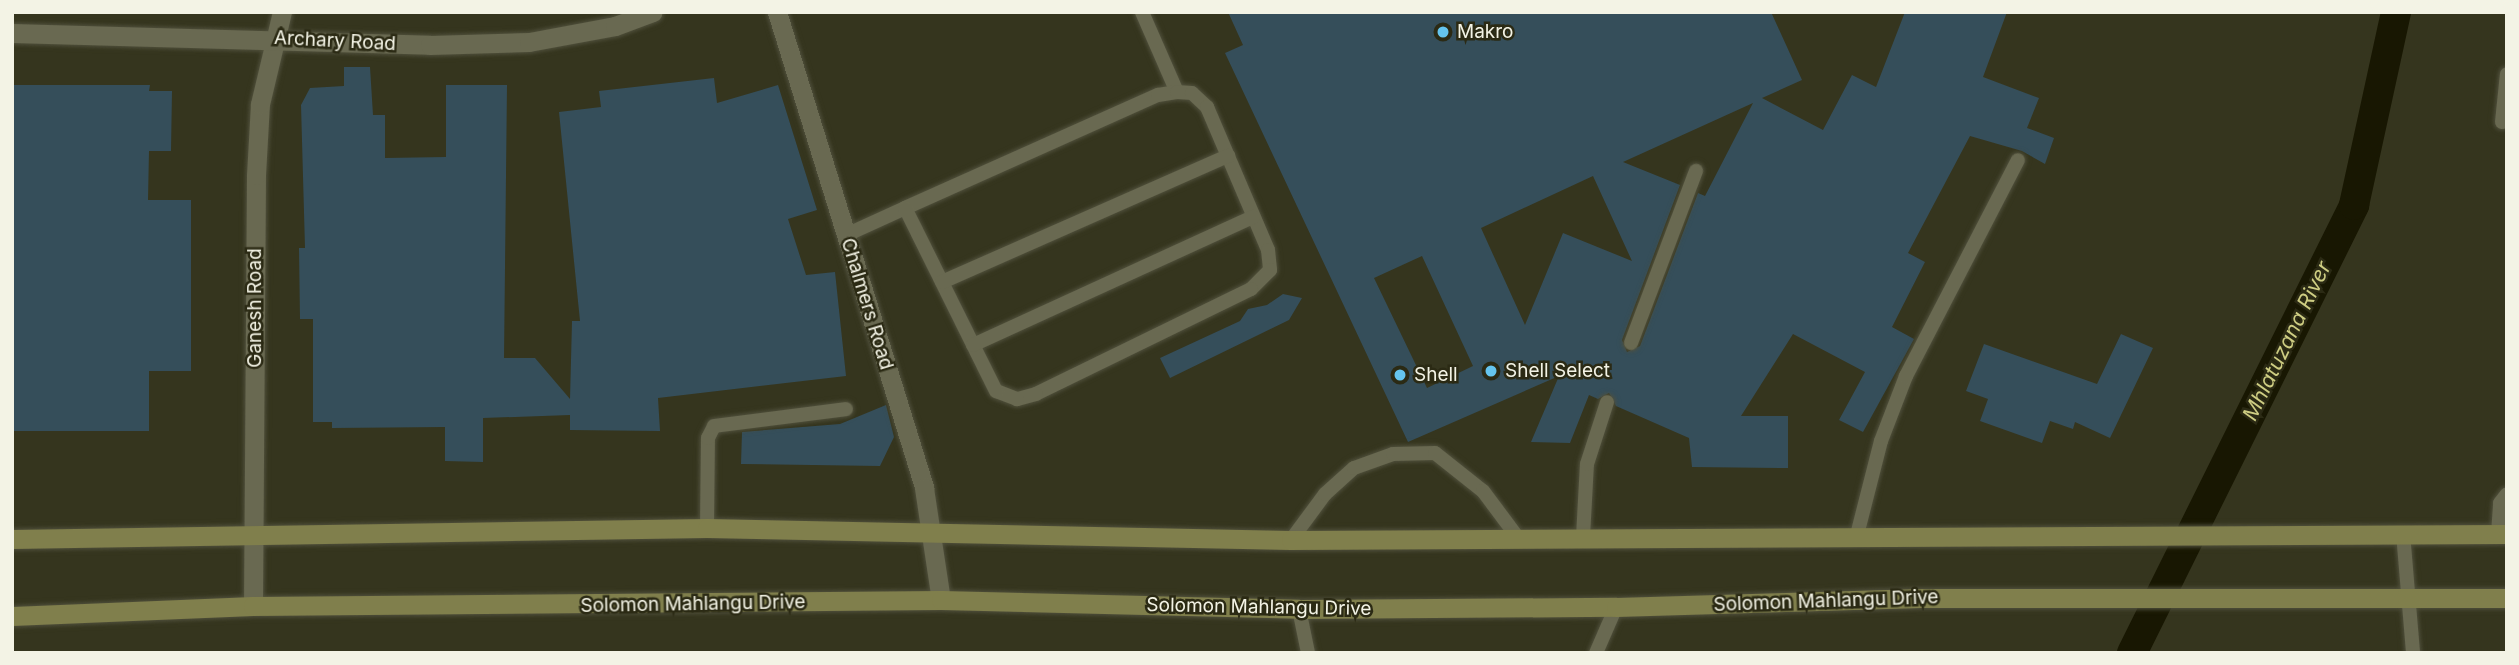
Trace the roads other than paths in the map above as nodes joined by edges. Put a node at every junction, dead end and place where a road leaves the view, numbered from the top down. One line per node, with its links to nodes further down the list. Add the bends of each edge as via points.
1 (282, 12): 6 (street, Ganesh Road)
2 (653, 12): 6 (street, Archary Road, via 615,26 528,42 430,45)
3 (778, 12): 15 (street, Chalmers Road)
4 (1142, 12): 8 (lane)
5 (12, 33): 6 (street, Archary Road)
6 (274, 37): 28 (street, Ganesh Road, via 260,104 256,175)
7 (2507, 74): 9 (lane)
8 (1177, 92): 10 (lane, via 1192,93 1207,107); 13 (lane, via 1158,95)
9 (2502, 122)
10 (1228, 156): 14 (lane); 16 (lane)
11 (2018, 160): 26 (lane, via 1906,376 1881,441)
12 (1696, 171): 17 (lane)
13 (905, 208): 15 (lane); 16 (lane)
14 (1253, 217): 18 (lane); 18 (lane, via 1268,250 1270,270 1251,289 1036,394 1017,399 996,391)
15 (846, 235): 23 (street, Chalmers Road)
16 (942, 282): 18 (lane)
17 (1632, 343)
18 (973, 345)
19 (1607, 402): 27 (lane, via 1587,464)
20 (846, 409): 22 (lane, via 714,426 708,438)
21 (2507, 494): 25 (lane, via 2500,503)
22 (707, 528): 23 (main road); 28 (main road)
23 (933, 530): 31 (main road); 33 (street, Chalmers Road)
24 (2403, 533): 25 (main road); 26 (main road); 34 (lane)
25 (2502, 534)
26 (1857, 535): 27 (main road)
27 (1583, 537): 29 (main road)
28 (256, 538): 30 (main road); 35 (street, Ganesh Road)
29 (1518, 538): 31 (main road); 31 (lane, via 1483,491 1435,453 1393,454 1354,468 1325,494)
30 (12, 539)
31 (1291, 540)
32 (2507, 598): 34 (main road, Solomon Mahlangu Drive)
33 (941, 600): 35 (main road, Solomon Mahlangu Drive); 37 (main road, Solomon Mahlangu Drive)
34 (2412, 600): 36 (main road, Solomon Mahlangu Drive, via 2041,598); 41 (lane)
35 (254, 606): 38 (main road, Solomon Mahlangu Drive)
36 (1616, 607): 37 (main road, Solomon Mahlangu Drive); 40 (lane)
37 (1299, 609): 39 (lane)
38 (12, 616)
39 (1308, 653)
40 (1596, 653)
41 (2413, 653)

